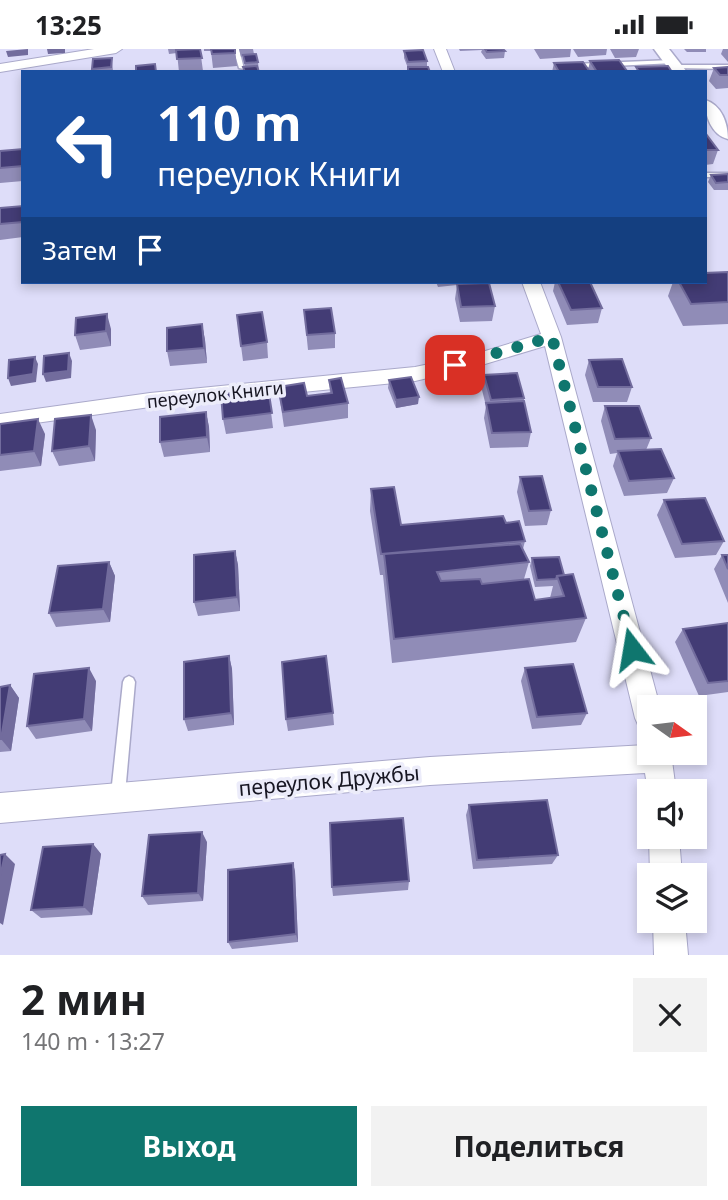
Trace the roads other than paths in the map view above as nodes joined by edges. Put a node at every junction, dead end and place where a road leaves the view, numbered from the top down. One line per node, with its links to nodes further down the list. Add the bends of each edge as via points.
1 (116, 49): 8 (street)
2 (236, 49): 9 (lane)
3 (440, 49): 10 (street)
4 (661, 49): 6 (street)
5 (566, 66): 6 (lane)
6 (676, 67): 7 (lane)
7 (728, 67)
8 (0, 68)
9 (242, 68)
10 (448, 70)
11 (707, 108): 12 (street)
12 (728, 134)
13 (728, 174): 14 (lane)
14 (707, 175)
15 (532, 284): 16 (street)
16 (552, 337): 17 (street, переулок Книги, via 415,374 150,400); 19 (street)
17 (0, 421)
18 (129, 682): 21 (lane)
19 (643, 695)
20 (637, 756): 21 (street, переулок Дружбы)
21 (118, 797): 22 (street, переулок Дружбы)
22 (0, 808)
23 (670, 933): 24 (street)
24 (671, 955)

